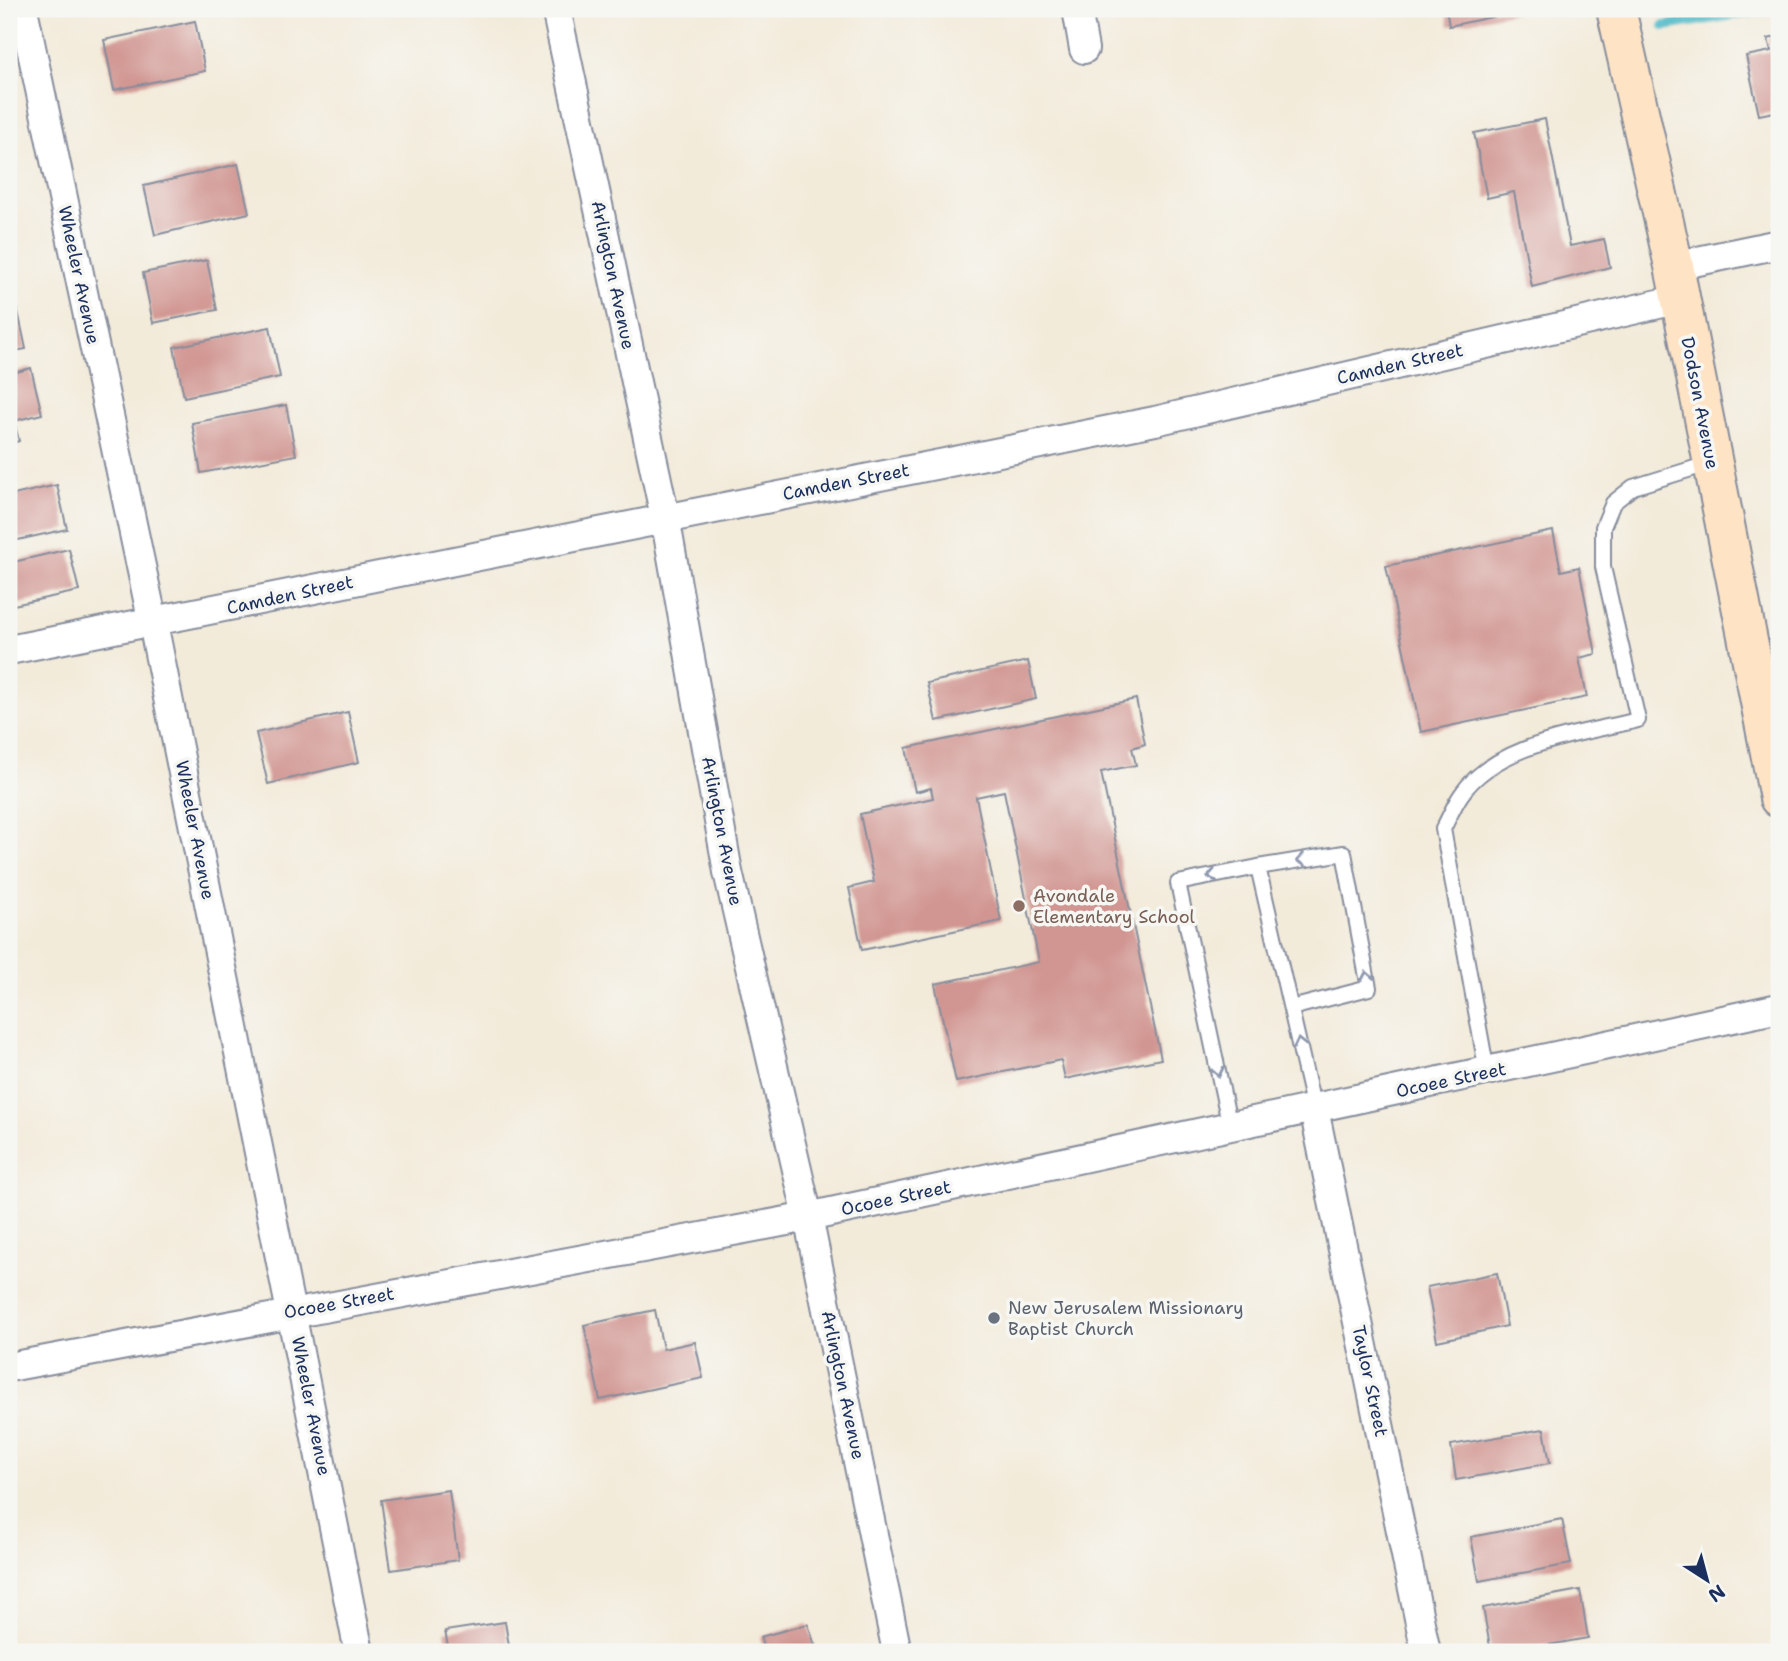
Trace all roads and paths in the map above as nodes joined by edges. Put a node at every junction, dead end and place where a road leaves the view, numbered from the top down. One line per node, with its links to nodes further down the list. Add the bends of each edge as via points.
1 (23, 9): 10 (street, Wheeler Avenue)
2 (556, 9): 9 (street, Arlington Avenue)
3 (1077, 9): 5 (street)
4 (1616, 9): 7 (main road, Dodson Avenue)
5 (1084, 49)
6 (1779, 244): 7 (street, Camden Street)
7 (1677, 283): 8 (main road, Dodson Avenue); 9 (street, Camden Street, via 1155,422)
8 (1712, 463): 12 (main road, Dodson Avenue); 17 (lane, via 1633,487 1613,503 1603,527 1603,567 1638,720 1530,746 1486,769 1461,794 1443,829)
9 (665, 517): 10 (street, Camden Street); 20 (street, Arlington Avenue, via 728,872)
10 (153, 624): 11 (street, Camden Street); 21 (street, Wheeler Avenue)
11 (9, 650)
12 (1770, 702): 13 (main road, Dodson Avenue)
13 (1779, 797)
14 (1258, 867): 15 (lane); 15 (lane, one-way to 14, via 1369,988 1344,853); 19 (lane, one-way to 19, via 1178,883)
15 (1291, 1008): 18 (lane, one-way to 15)
16 (1779, 1009): 17 (street, Ocoee Street)
17 (1487, 1072): 18 (street, Ocoee Street)
18 (1314, 1109): 19 (street, Ocoee Street); 25 (street, Taylor Street)
19 (1230, 1127): 20 (street, Ocoee Street)
20 (808, 1217): 21 (street, Ocoee Street); 24 (street, Arlington Avenue)
21 (293, 1311): 22 (street, Ocoee Street); 23 (street, Wheeler Avenue)
22 (9, 1367)
23 (359, 1652)
24 (897, 1652)
25 (1426, 1652)

